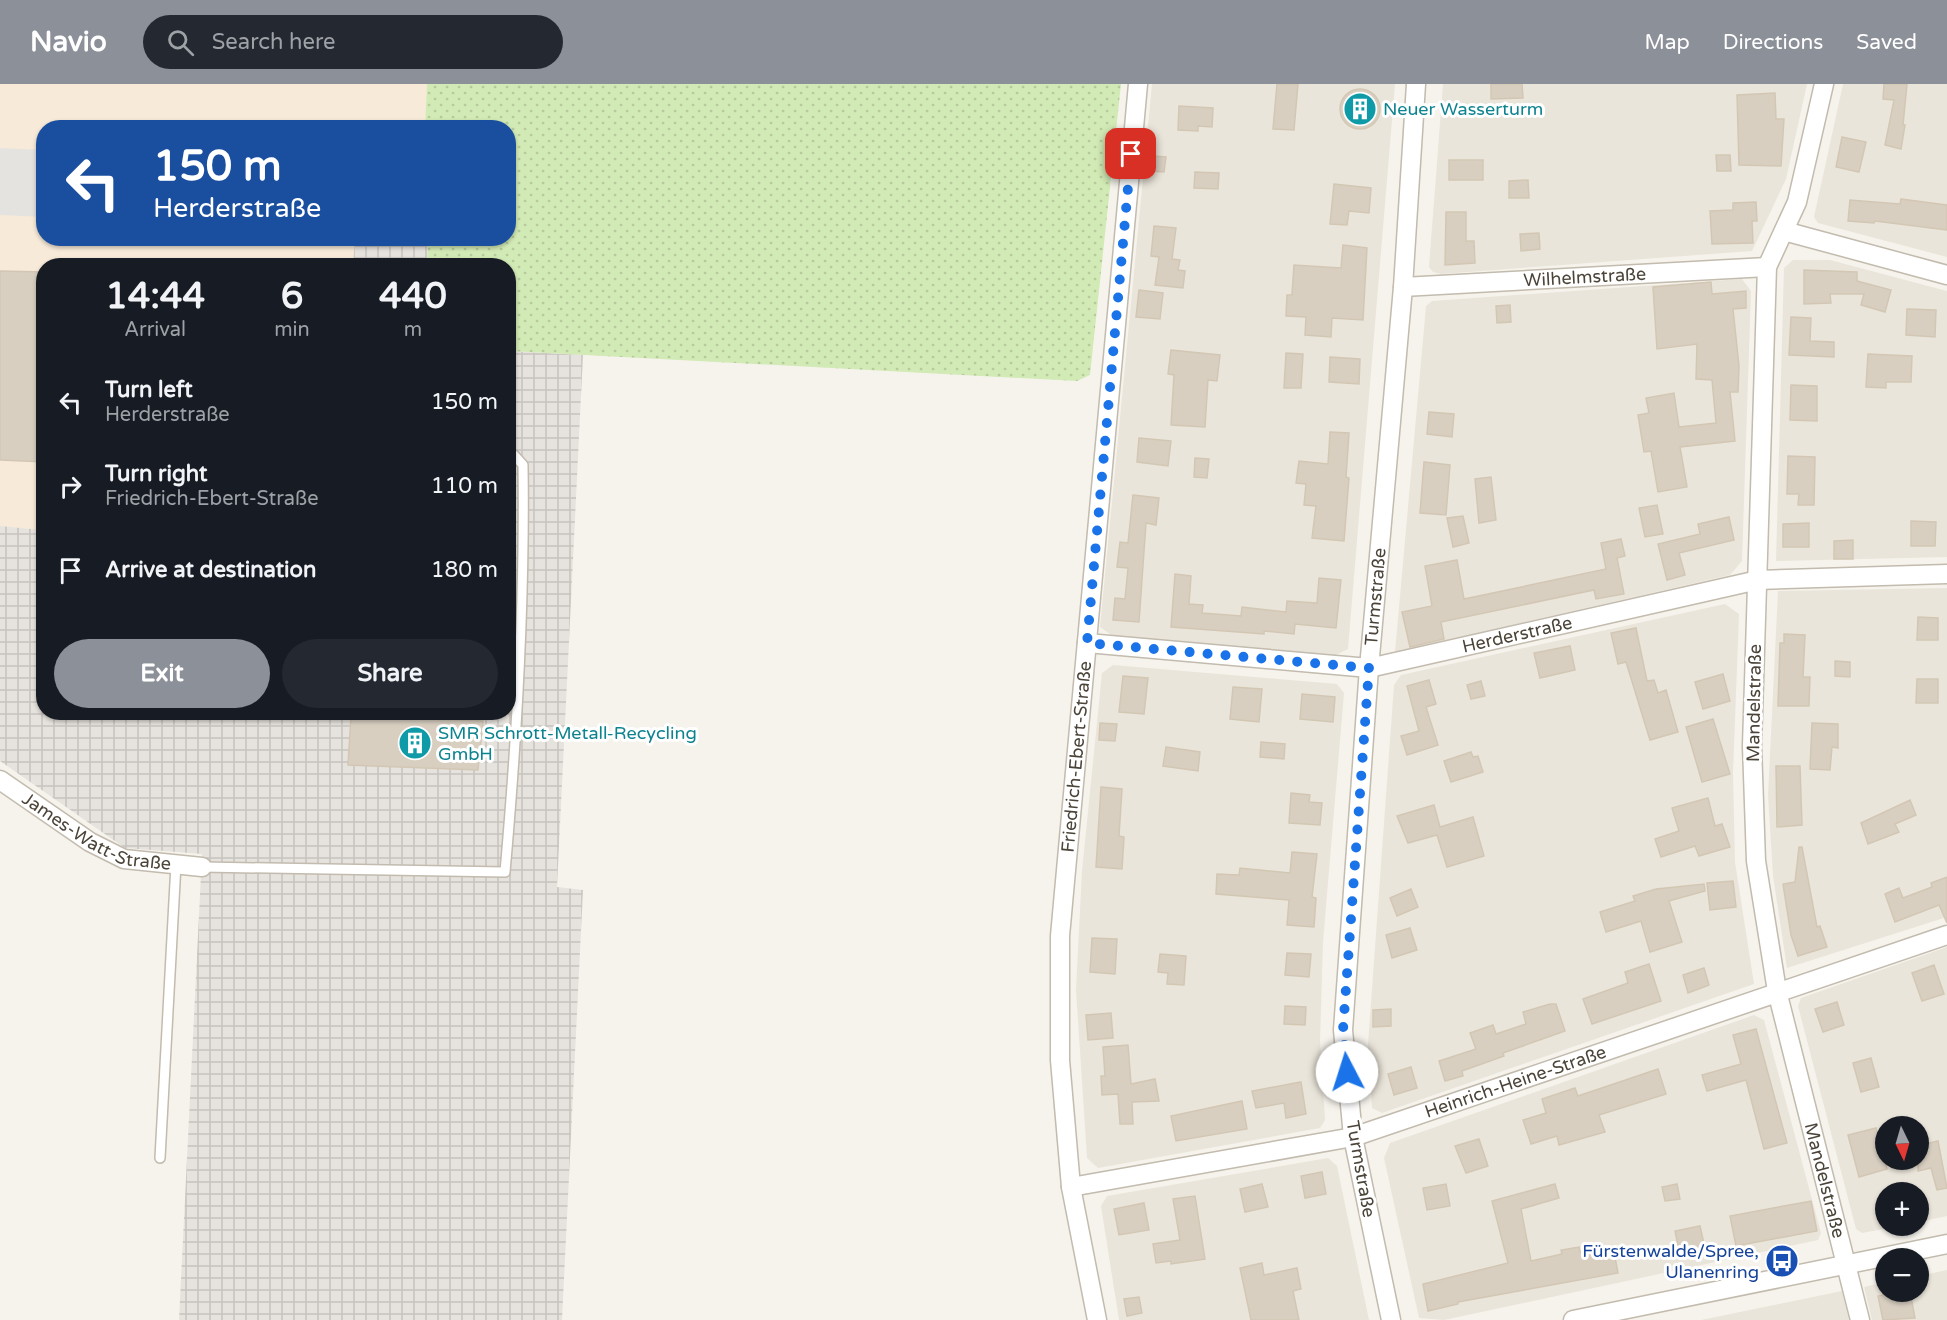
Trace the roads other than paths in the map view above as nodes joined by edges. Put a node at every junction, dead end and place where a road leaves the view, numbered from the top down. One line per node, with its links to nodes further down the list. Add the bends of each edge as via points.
1 (1138, 84): 11 (street, Friedrich-Ebert-Straße)
2 (1416, 84): 7 (street, Turmstraße)
3 (1824, 84): 4 (street, Mandelstraße, via 1797,202)
4 (1784, 231): 5 (street, Mandelstraße); 6 (street)
5 (1767, 267): 7 (street, Wilhelmstraße); 10 (street, Mandelstraße)
6 (1947, 275)
7 (1403, 287): 12 (street, Turmstraße)
8 (516, 458): 13 (lane, via 523,465 524,522)
9 (1947, 574): 10 (street, Herderstraße)
10 (1758, 580): 12 (street, Herderstraße); 19 (street, Mandelstraße, via 1752,746 1756,861)
11 (1087, 643): 12 (street, Herderstraße); 22 (street, Friedrich-Ebert-Straße, via 1060,936 1060,1060)
12 (1369, 668): 20 (street, Turmstraße, via 1343,1030)
13 (516, 712)
14 (516, 720): 17 (lane, via 505,872)
15 (0, 780): 16 (street, James-Watt-Straße, via 90,842 124,859)
16 (176, 864): 17 (street, James-Watt-Straße); 21 (lane)
17 (202, 867)
18 (1947, 935): 19 (street, Heinrich-Heine-Straße)
19 (1777, 991): 20 (street, Heinrich-Heine-Straße); 24 (street, Mandelstraße)
20 (1353, 1137): 22 (street, Heinrich-Heine-Straße); 26 (street, Turmstraße)
21 (160, 1158)
22 (1071, 1187): 25 (street, Friedrich-Ebert-Straße)
23 (1947, 1244): 24 (street)
24 (1848, 1264): 27 (street); 28 (street, Mandelstraße)
25 (1097, 1320)
26 (1391, 1320)
27 (1573, 1320)
28 (1860, 1320)

